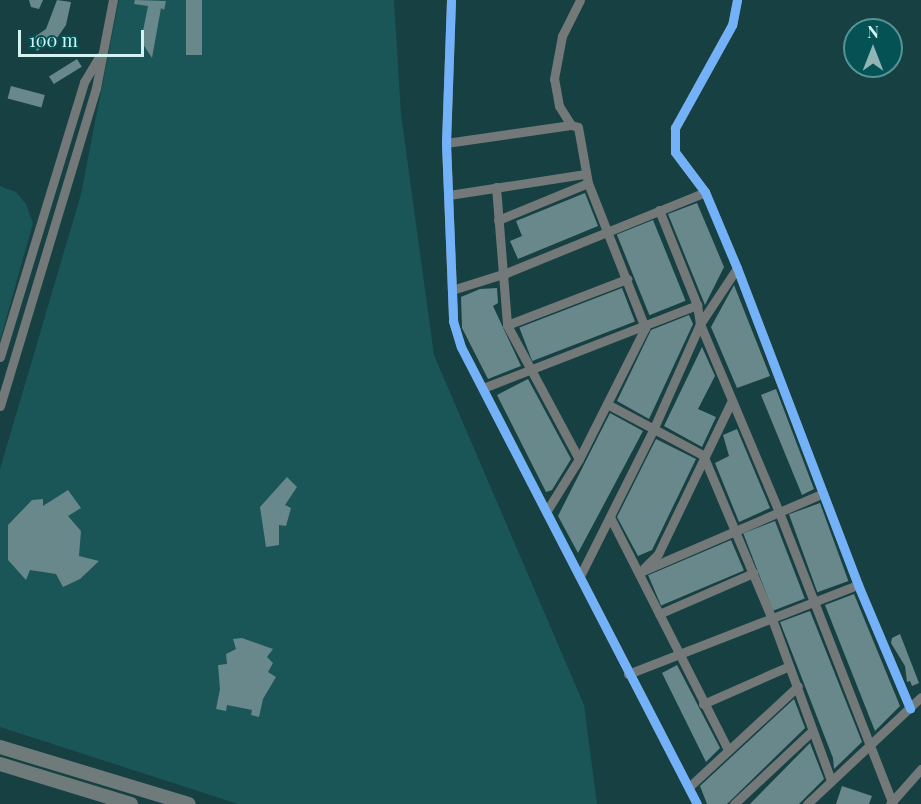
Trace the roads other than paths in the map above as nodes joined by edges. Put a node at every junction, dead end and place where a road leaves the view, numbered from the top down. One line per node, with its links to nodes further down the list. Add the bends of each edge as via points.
1 (113, 0): 5 (street)
2 (451, 0): 7 (street)
3 (580, 0): 6 (street, via 562,36 554,79 559,106)
4 (737, 0): 10 (street, via 732,25 673,135 680,162)
5 (99, 57): 23 (street, via 84,82); 28 (street, via 96,88)
6 (571, 125): 7 (street); 8 (street, via 580,131)
7 (446, 143): 11 (street)
8 (587, 179): 9 (street); 13 (street); 14 (street)
9 (496, 188): 11 (street); 13 (street)
10 (705, 192): 12 (street); 15 (street)
11 (449, 195): 18 (street)
12 (659, 210): 14 (street); 19 (street)
13 (498, 220): 16 (street)
14 (610, 232): 16 (street); 17 (street)
15 (737, 268): 20 (street); 32 (street)
16 (506, 273): 18 (street); 21 (street)
17 (627, 279): 21 (street); 22 (street)
18 (452, 290): 25 (street, via 453,321)
19 (697, 306): 20 (street); 22 (street)
20 (700, 324): 26 (street); 29 (street)
21 (507, 325): 24 (street)
22 (645, 328): 24 (street); 27 (street)
23 (0, 357)
24 (530, 370): 25 (street); 31 (street)
25 (483, 388): 33 (street)
26 (731, 402): 30 (street); 34 (street)
27 (607, 404): 29 (street); 31 (street)
28 (0, 406)
29 (654, 430): 30 (street); 35 (street)
30 (703, 455): 36 (street); 37 (street, via 658,554)
31 (579, 459): 33 (street)
32 (823, 493): 34 (street); 40 (street)
33 (546, 512): 39 (street)
34 (779, 512): 36 (street); 41 (street)
35 (610, 517): 37 (street); 39 (street)
36 (735, 529): 37 (street); 38 (street)
37 (640, 572): 42 (street)
38 (753, 573): 42 (street); 43 (street)
39 (580, 576): 46 (street)
40 (858, 585): 41 (street); 50 (street)
41 (813, 601): 43 (street); 52 (street)
42 (659, 614): 44 (street)
43 (772, 619): 44 (street); 45 (street)
44 (680, 655): 46 (street); 49 (street)
45 (789, 666): 47 (street); 49 (street)
46 (628, 674): 58 (street)
47 (798, 686): 51 (street); 54 (street)
48 (921, 697): 50 (street)
49 (703, 704): 54 (street)
50 (910, 708): 52 (street)
51 (812, 730): 57 (street); 63 (street)
52 (869, 744): 57 (street); 59 (street)
53 (0, 747): 61 (main road)
54 (728, 750): 58 (street)
55 (0, 764): 60 (main road)
56 (921, 770): 59 (street)
57 (831, 780): 64 (street)
58 (690, 786): 62 (street)
59 (891, 803)
60 (131, 804)
61 (189, 804)
62 (698, 804)
63 (734, 804)
64 (807, 804)

